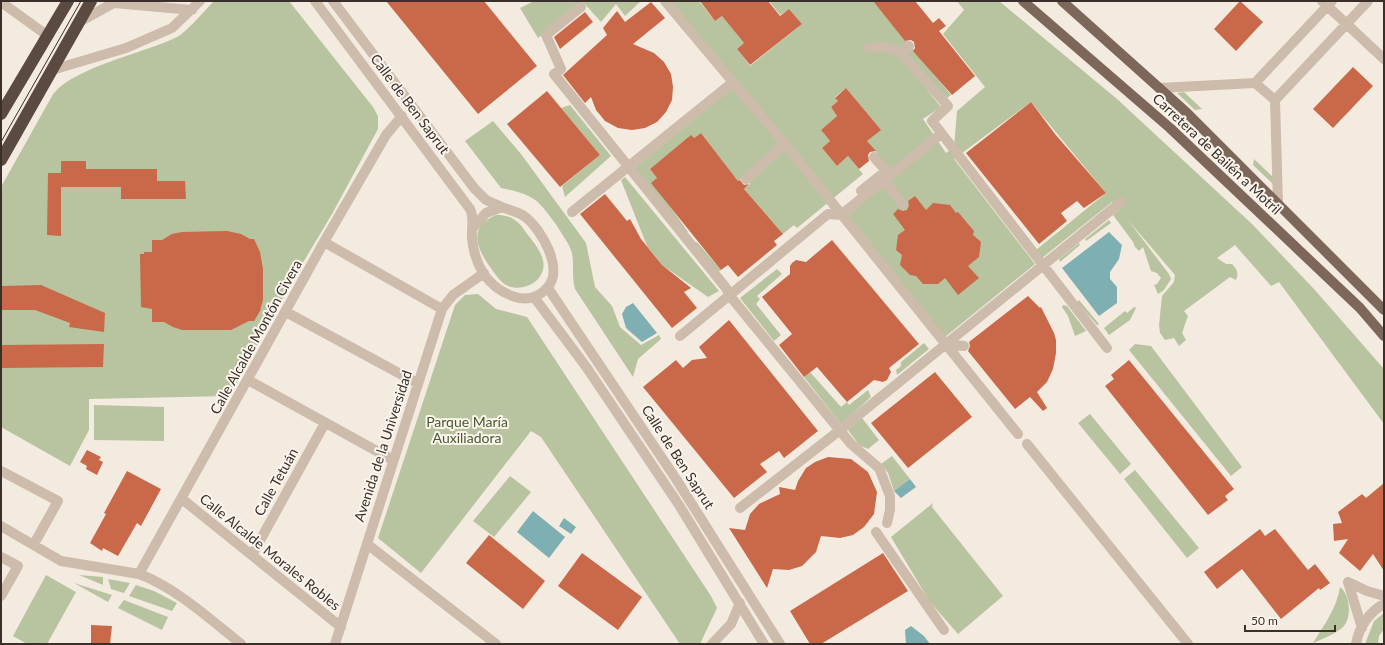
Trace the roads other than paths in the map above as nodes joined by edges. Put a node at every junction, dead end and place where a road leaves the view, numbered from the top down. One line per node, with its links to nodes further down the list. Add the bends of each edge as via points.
1 (68, 1): 18 (highway)
2 (91, 1): 16 (highway)
3 (200, 1): 15 (street)
4 (315, 1): 27 (street, Calle de Ben Saprut)
5 (333, 1): 38 (street, Calle de Ben Saprut, via 474,188 486,200)
6 (665, 1): 22 (street)
7 (1023, 1): 52 (main road, Carretera de Bailén a Motril, via 1170,128 1360,308)
8 (1062, 1): 24 (main road, Carretera de Bailén a Motril)
9 (1368, 1): 17 (street)
10 (1, 2): 18 (street)
11 (116, 2): 13 (street); 16 (street)
12 (1327, 3): 17 (street); 23 (street)
13 (170, 4): 15 (street)
14 (581, 7): 32 (street, via 546,35 560,69 554,74)
15 (192, 10): 21 (street, via 172,28 126,48)
16 (79, 22): 21 (highway)
17 (1346, 24): 20 (street); 25 (street)
18 (48, 36): 26 (highway)
19 (868, 48): 28 (street, via 905,49 948,106 932,121)
20 (1384, 59)
21 (52, 70): 31 (highway)
22 (732, 83): 29 (street); 32 (street)
23 (1255, 83): 24 (street); 25 (street)
24 (1159, 88): 36 (main road, Carretera de Bailén a Motril)
25 (1275, 100): 36 (street)
26 (1, 114)
27 (402, 116): 41 (street, Calle de Ben Saprut, via 474,215); 42 (street, Calle Alcalde Montón Civera, via 386,135)
28 (941, 134): 34 (street); 43 (street)
29 (784, 144): 33 (street); 40 (street)
30 (874, 157): 40 (street, via 886,171)
31 (1, 160)
32 (628, 167): 39 (street); 46 (street)
33 (746, 179)
34 (885, 181): 37 (street); 40 (street)
35 (1121, 202): 43 (street)
36 (1278, 204): 49 (main road, Carretera de Bailén a Motril)
37 (904, 205)
38 (502, 208): 41 (street, via 486,214); 45 (street, via 524,216 549,248 553,272)
39 (572, 212)
40 (840, 213): 46 (street, via 828,214); 53 (street)
41 (473, 228): 44 (street, via 473,249)
42 (324, 242): 48 (street); 50 (street, Calle Alcalde Montón Civera)
43 (1043, 266): 53 (street); 55 (street)
44 (484, 273): 47 (street, via 506,294 524,300); 48 (street, Avenida de la Universidad, via 453,295)
45 (548, 288): 47 (street); 86 (street, Calle de Ben Saprut, via 676,479)
46 (730, 296): 51 (street); 59 (street)
47 (534, 297): 76 (street, Calle de Ben Saprut, via 587,368 679,505)
48 (442, 309): 57 (street, Avenida de la Universidad)
49 (1384, 310)
50 (286, 312): 56 (street, Calle Alcalde Montón Civera); 57 (street)
51 (680, 336)
52 (1384, 336)
53 (946, 344): 54 (street); 59 (street); 60 (street)
54 (964, 346)
55 (1107, 348)
56 (248, 380): 58 (street); 64 (street, Calle Alcalde Montón Civera)
57 (417, 384): 62 (street, Avenida de la Universidad)
58 (325, 423): 62 (street); 71 (street, Calle Tetuán)
59 (840, 430): 65 (street); 66 (street, via 851,444 879,468 890,496)
60 (1018, 434)
61 (1027, 444): 87 (street)
62 (393, 460): 70 (street, Avenida de la Universidad)
63 (1, 471): 69 (street, via 58,501)
64 (182, 499): 71 (street, Calle Alcalde Morales Robles); 73 (street, Calle Alcalde Montón Civera)
65 (740, 508)
66 (887, 523)
67 (1, 526): 69 (street)
68 (876, 532): 80 (street)
69 (34, 544): 73 (street, via 61,561)
70 (366, 544): 78 (street, Avenida de la Universidad); 83 (street)
71 (252, 555): 78 (street, Calle Alcalde Morales Robles)
72 (1, 557): 74 (street, via 18,566)
73 (139, 574): 81 (street, via 151,578 192,606)
74 (1, 596)
75 (1384, 596): 79 (street, via 1348,582)
76 (740, 603): 84 (street, via 731,624); 85 (street, Calle de Ben Saprut)
77 (1384, 604): 79 (street, via 1368,617)
78 (341, 627): 82 (street, Avenida de la Universidad)
79 (1362, 628): 88 (street)
80 (944, 630)
81 (241, 644)
82 (335, 644)
83 (496, 644)
84 (712, 644)
85 (764, 644)
86 (780, 644)
87 (1188, 644)
88 (1356, 644)

